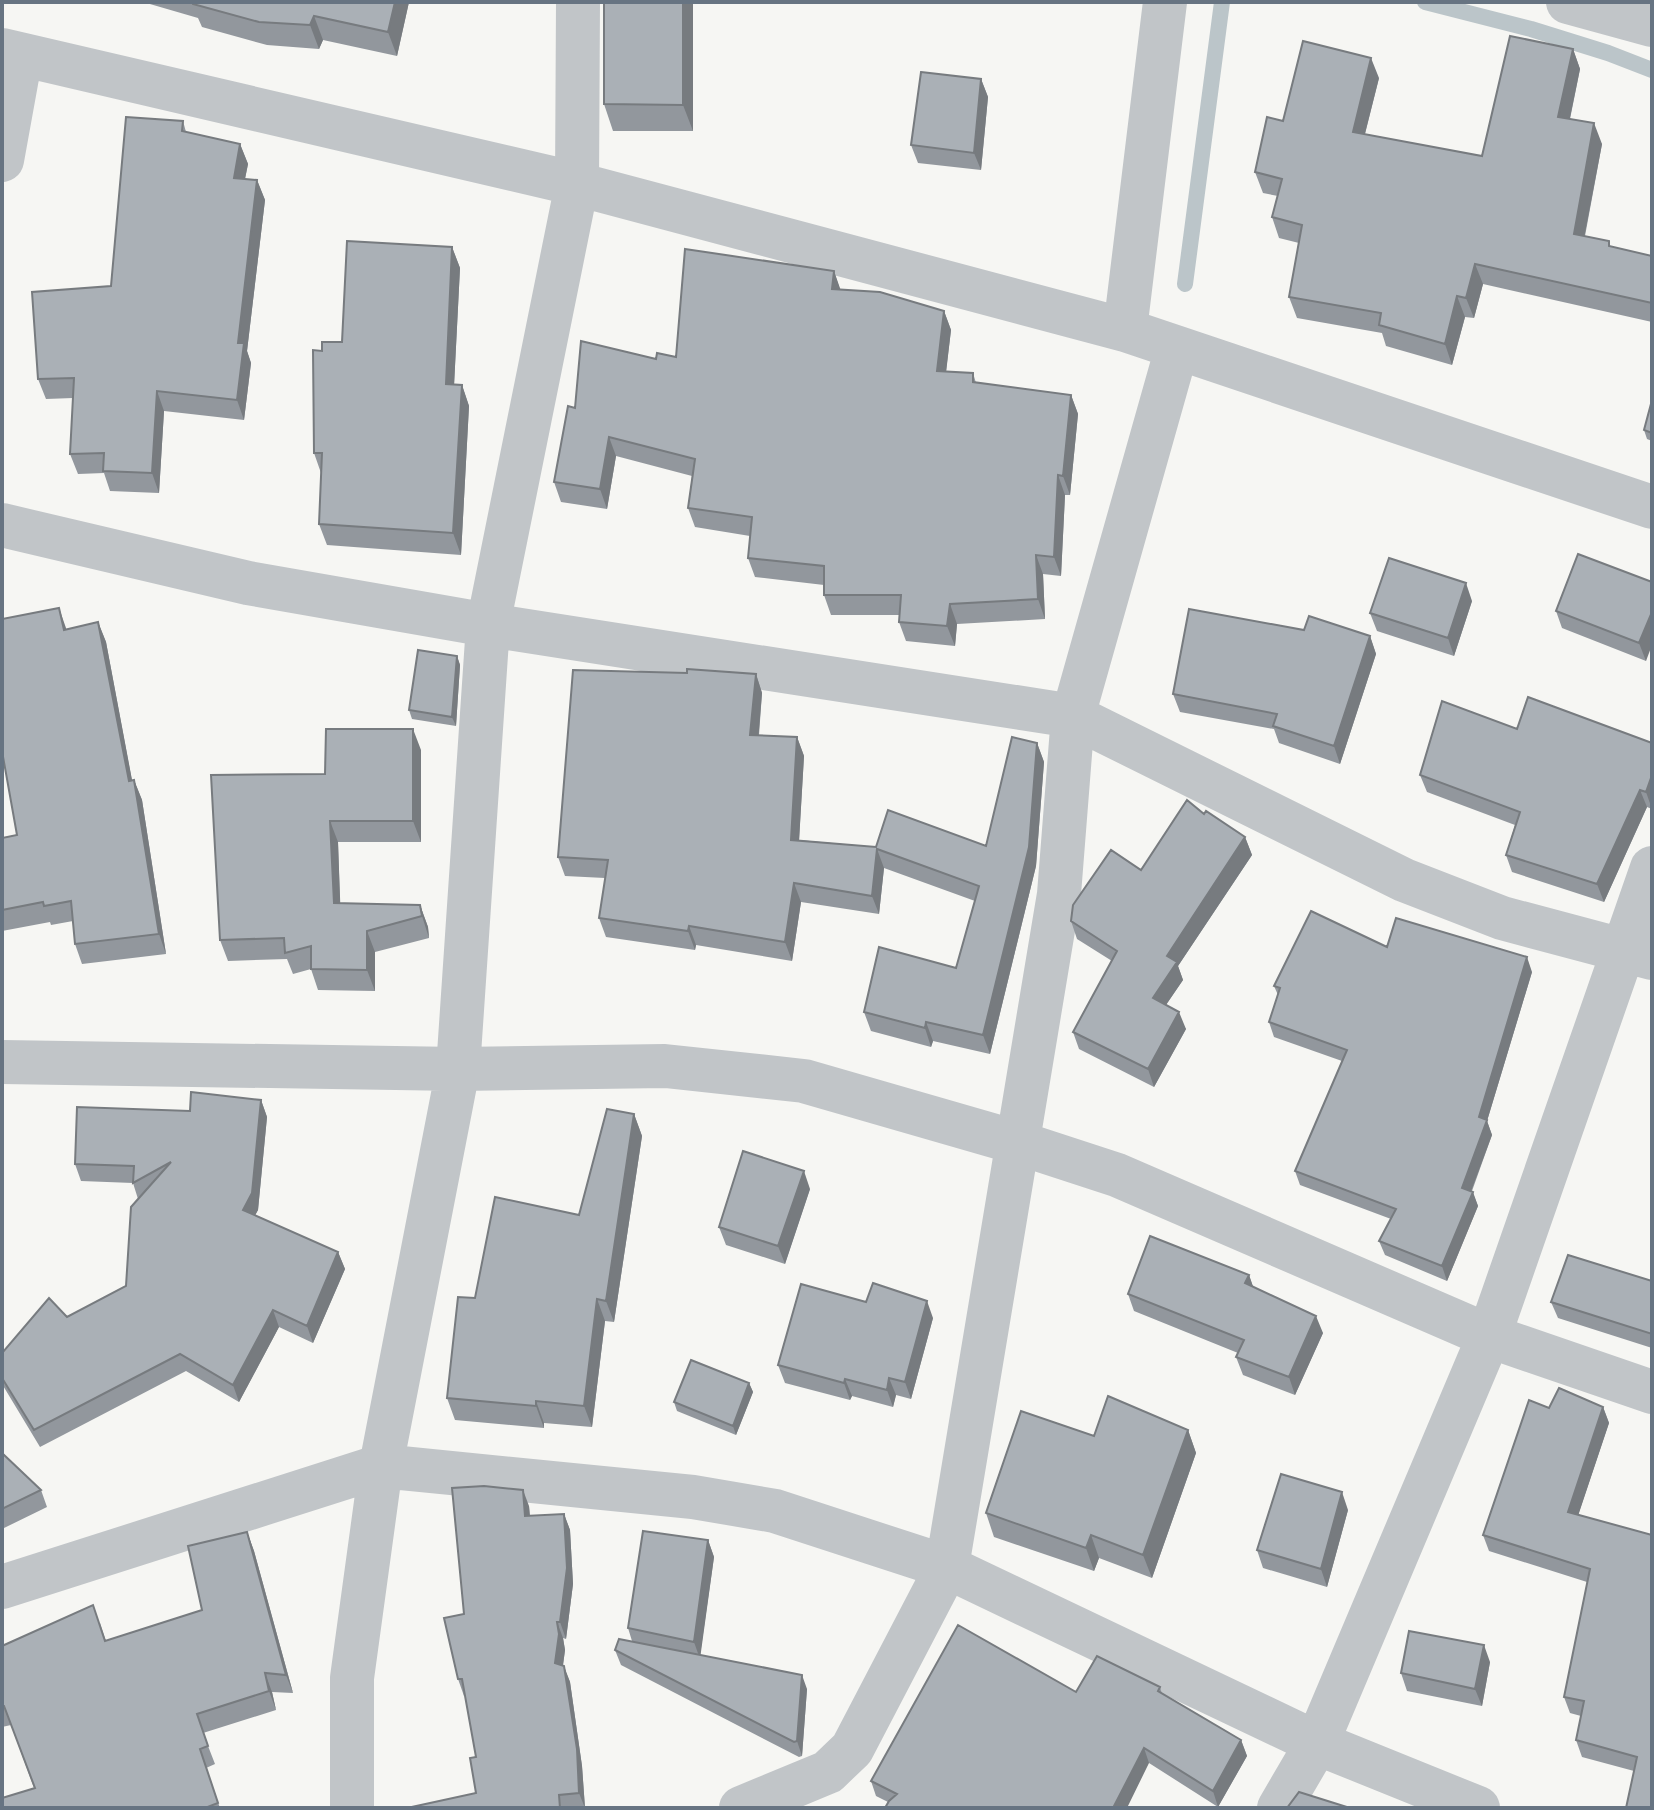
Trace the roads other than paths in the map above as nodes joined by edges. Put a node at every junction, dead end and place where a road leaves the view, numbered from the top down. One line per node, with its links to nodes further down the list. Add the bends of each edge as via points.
1 (578, 2): 7 (street)
2 (1165, 2): 8 (street)
3 (1568, 2): 4 (street)
4 (1652, 25)
5 (12, 53): 6 (street); 7 (street)
6 (2, 160)
7 (577, 184): 8 (street); 12 (street)
8 (1125, 330): 9 (street)
9 (1177, 348): 10 (street); 13 (street)
10 (1652, 507)
11 (2, 525): 12 (street, via 248,583)
12 (488, 625): 13 (street); 17 (street)
13 (1073, 716): 15 (street, via 1404,880 1502,918); 18 (street, via 1059,894)
14 (1652, 868): 15 (street)
15 (1638, 955): 19 (street)
16 (2, 1062): 17 (street)
17 (458, 1069): 18 (street, via 665,1066 804,1081); 21 (street)
18 (1019, 1143): 19 (street, via 1117,1175); 22 (street)
19 (1489, 1336): 20 (street); 24 (street)
20 (1652, 1392)
21 (381, 1466): 22 (street, via 693,1497 775,1511); 23 (street); 25 (street, via 352,1678)
22 (947, 1567): 24 (street); 26 (street, via 852,1749 828,1772)
23 (2, 1587)
24 (1317, 1743): 27 (street); 28 (street)
25 (352, 1808)
26 (741, 1808)
27 (1279, 1808)
28 (1478, 1808)

